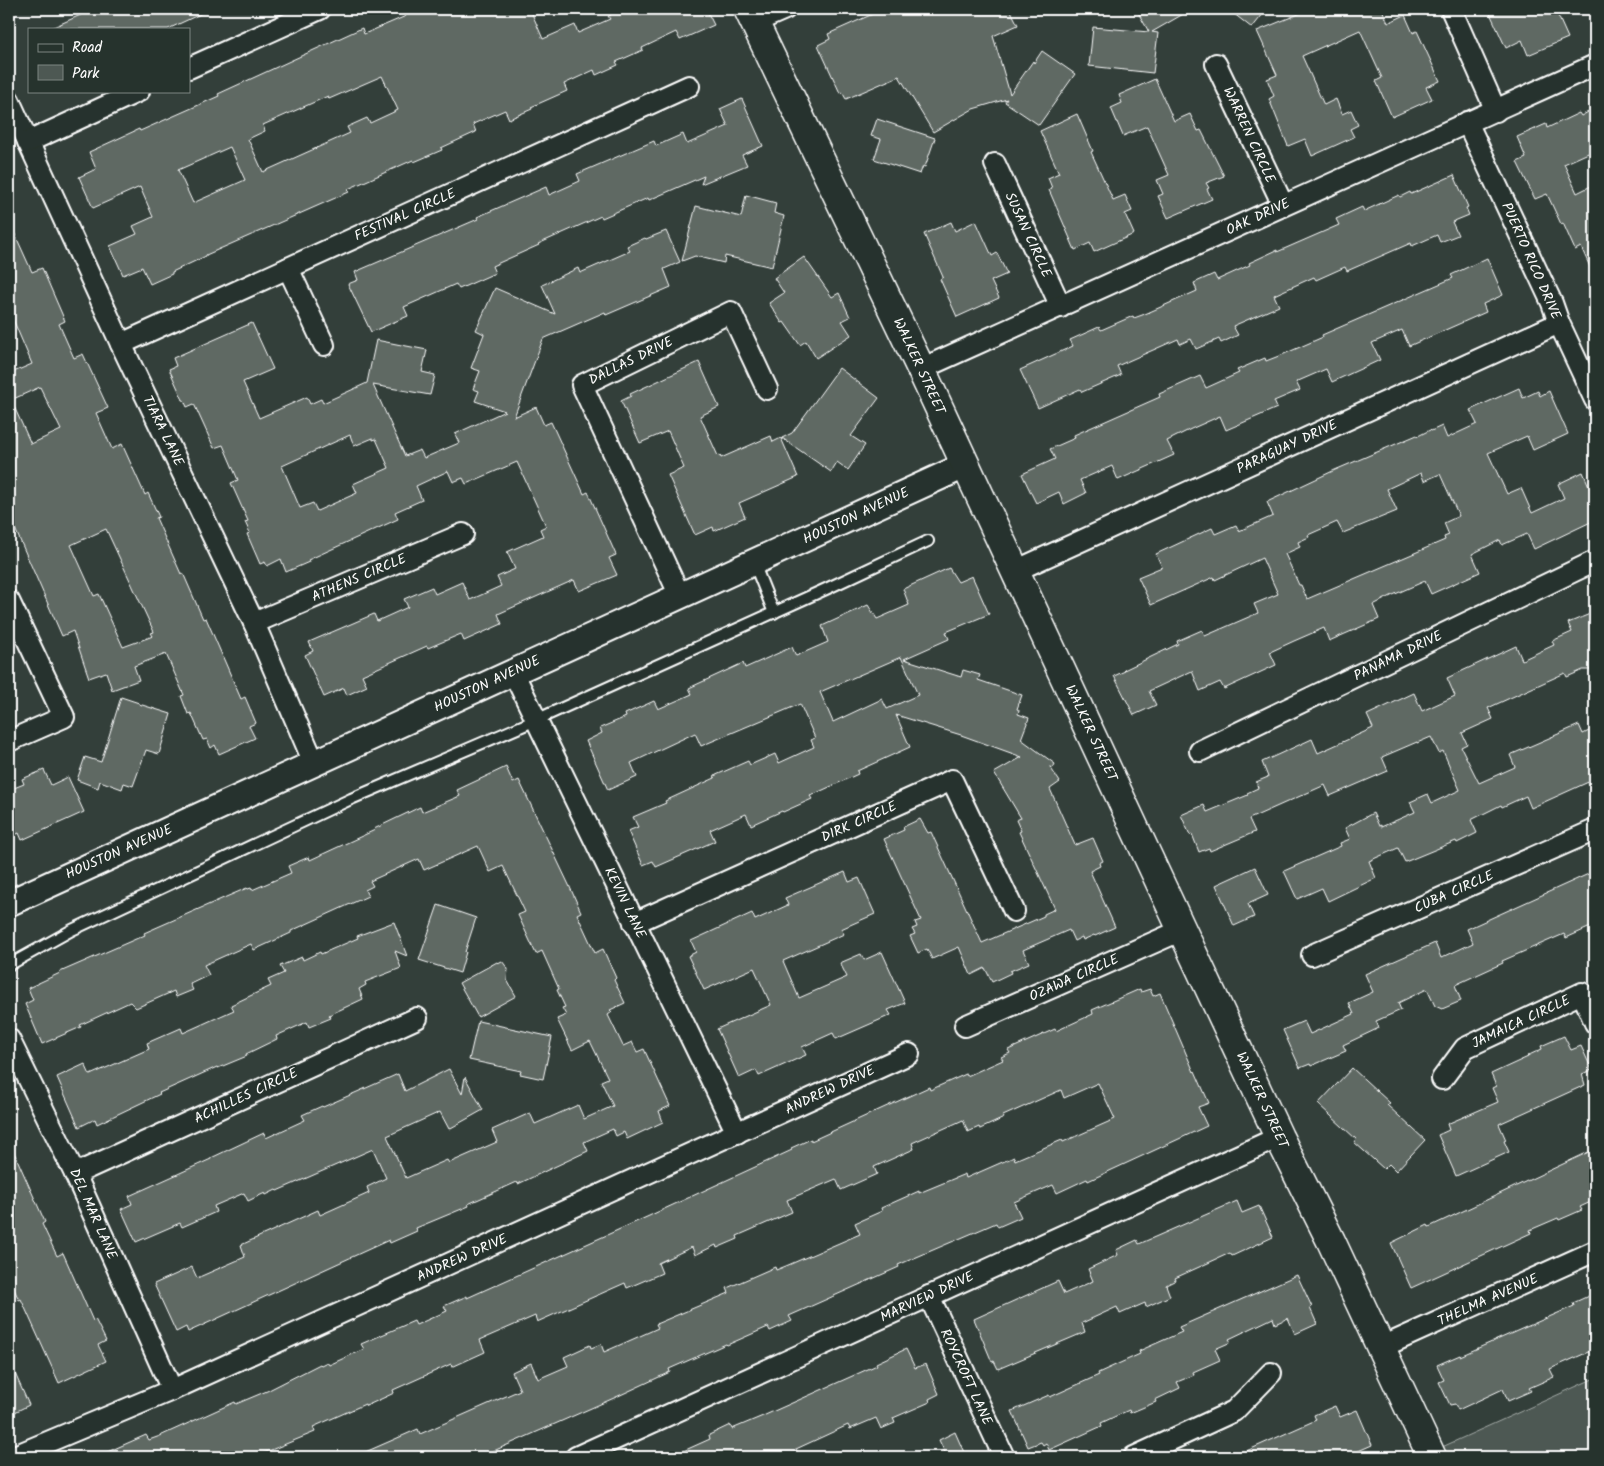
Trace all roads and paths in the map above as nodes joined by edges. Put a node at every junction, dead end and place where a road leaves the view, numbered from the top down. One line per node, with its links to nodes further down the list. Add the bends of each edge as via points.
1 (320, 9): 7 (street)
2 (785, 9): 4 (street)
3 (1451, 9): 11 (street)
4 (751, 15): 21 (main road, WALKER STREET)
5 (1216, 64): 15 (street, WARREN CIRCLE)
6 (1595, 65): 11 (street, OAK DRIVE)
7 (190, 68)
8 (688, 86): 16 (street, FESTIVAL CIRCLE)
9 (137, 92): 13 (street)
10 (9, 100): 13 (street, TIARA LANE)
11 (1496, 111): 12 (street, OAK DRIVE)
12 (1467, 122): 15 (street, OAK DRIVE); 18 (street, PUERTO RICO DRIVE)
13 (28, 142): 19 (street, TIARA LANE)
14 (995, 164): 17 (street, SUSAN CIRCLE)
15 (1283, 205): 17 (street, OAK DRIVE)
16 (288, 268): 19 (street, FESTIVAL CIRCLE); 20 (street)
17 (1061, 307): 21 (street, OAK DRIVE)
18 (1559, 323): 23 (street, PUERTO RICO DRIVE); 29 (street, PARAGUAY DRIVE)
19 (121, 344): 33 (street, TIARA LANE)
20 (324, 345)
21 (921, 369): 24 (main road, WALKER STREET)
22 (767, 389): 30 (street, DALLAS DRIVE, via 731,312 582,385)
23 (1595, 400)
24 (966, 465): 28 (street, HOUSTON AVENUE); 29 (main road, WALKER STREET)
25 (463, 534): 33 (street, ATHENS CIRCLE)
26 (928, 541): 32 (lane)
27 (1595, 561): 37 (street, PANAMA DRIVE)
28 (753, 562): 30 (street, HOUSTON AVENUE); 32 (lane)
29 (1016, 571): 43 (main road, WALKER STREET)
30 (680, 596): 34 (street, HOUSTON AVENUE)
31 (9, 601): 36 (street, via 64,717)
32 (774, 613): 35 (lane)
33 (254, 623): 38 (street, TIARA LANE)
34 (513, 672): 35 (street, KEVIN LANE); 38 (street, HOUSTON AVENUE)
35 (536, 720): 42 (street, KEVIN LANE); 45 (lane, via 351,799 72,930)
36 (9, 742)
37 (1200, 751)
38 (314, 763): 40 (street, HOUSTON AVENUE)
39 (1595, 830): 44 (street, CUBA CIRCLE)
40 (9, 903)
41 (1014, 911): 42 (street, DIRK CIRCLE, via 952,780)
42 (634, 923): 52 (street, KEVIN LANE)
43 (1182, 930): 48 (street, OZAWA CIRCLE); 53 (main road, WALKER STREET)
44 (1312, 955)
45 (9, 965)
46 (417, 1018): 54 (street, ACHILLES CIRCLE)
47 (1595, 1023): 51 (street, JAMAICA CIRCLE, via 1582,993 1466,1048)
48 (966, 1026)
49 (9, 1040): 54 (street, DEL MAR LANE)
50 (909, 1054): 52 (street, ANDREW DRIVE)
51 (1442, 1079)
52 (737, 1133): 59 (street, ANDREW DRIVE)
53 (1279, 1137): 56 (street, MARVIEW DRIVE); 57 (main road, WALKER STREET)
54 (75, 1174): 59 (street, DEL MAR LANE)
55 (1595, 1251): 57 (street, THELMA AVENUE)
56 (929, 1296): 61 (street, MARVIEW DRIVE); 62 (street, ROYCROFT LANE)
57 (1380, 1348): 64 (main road, WALKER STREET)
58 (1271, 1373): 63 (street, via 1234,1411)
59 (172, 1390): 60 (street, ANDREW DRIVE)
60 (12, 1457)
61 (576, 1457)
62 (1004, 1457)
63 (1134, 1457)
64 (1432, 1457)

